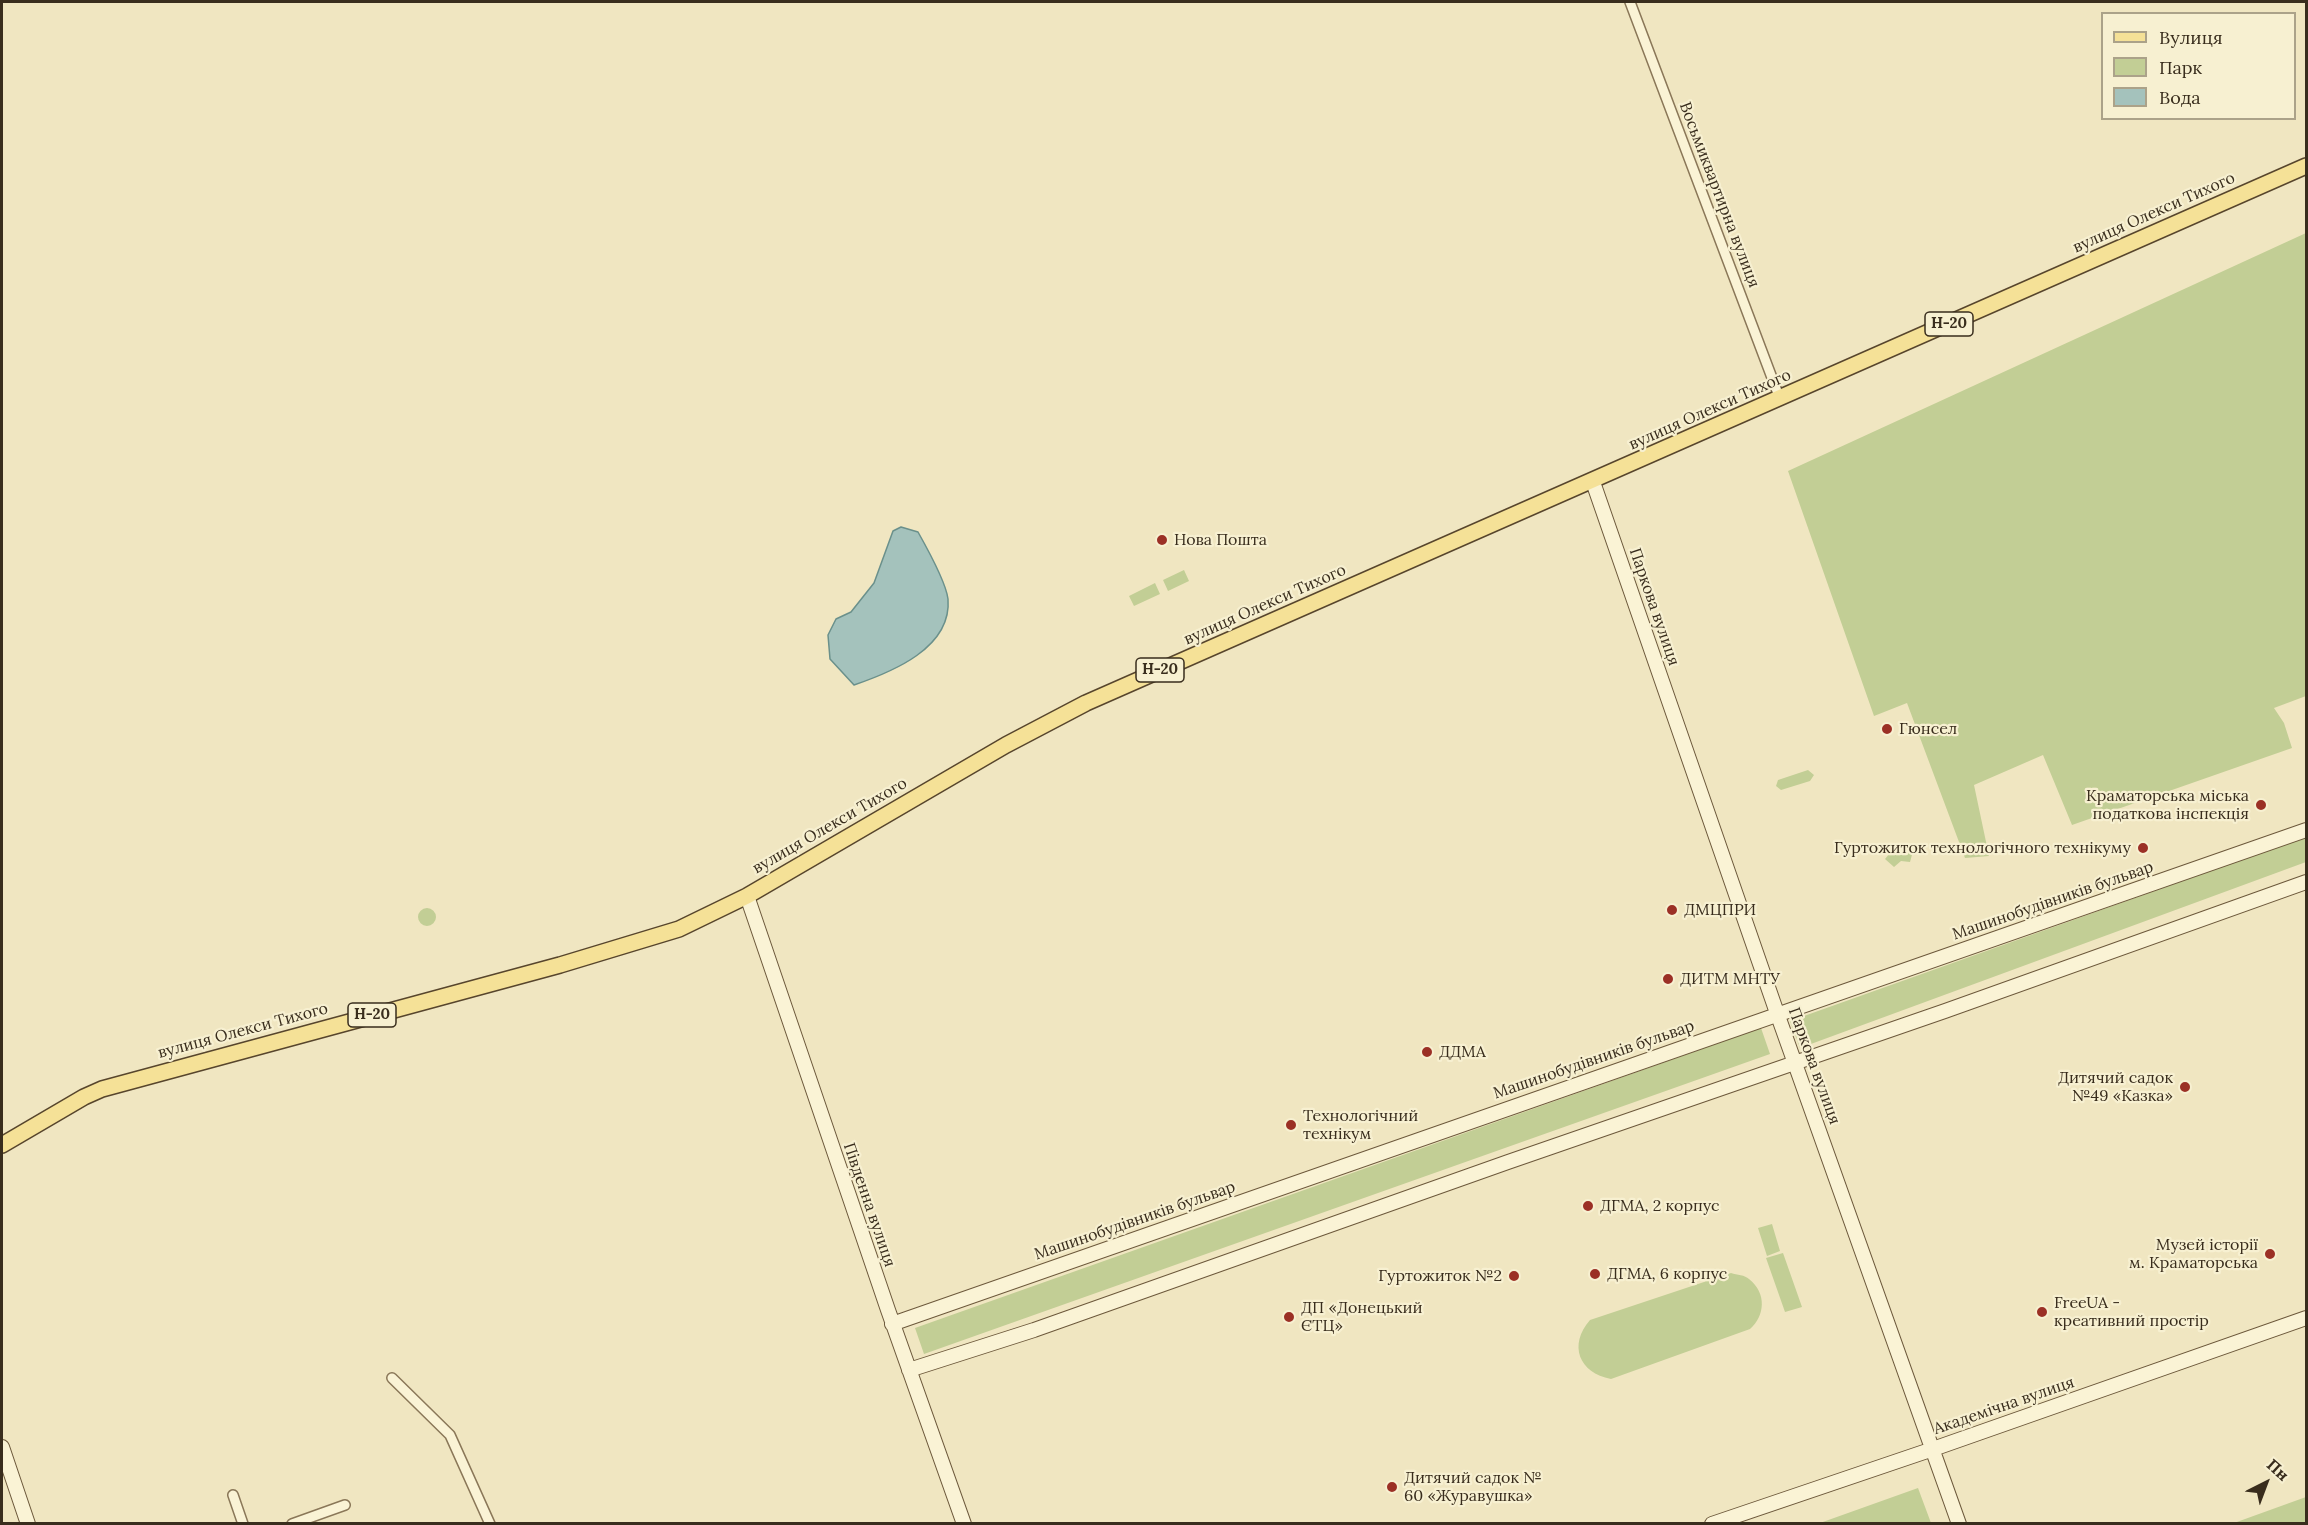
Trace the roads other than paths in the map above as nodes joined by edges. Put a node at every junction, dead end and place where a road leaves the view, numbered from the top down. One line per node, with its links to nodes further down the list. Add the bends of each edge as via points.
1 (1630, 2): 3 (street, Восьмиквартирна вулиця)
2 (2307, 166): 3 (main road, вулиця Олекси Тихого / Н-20)
3 (1780, 399): 4 (main road, вулиця Олекси Тихого / Н-20)
4 (1593, 482): 7 (main road, вулиця Олекси Тихого / Н-20, via 1053,719); 8 (street, Паркова вулиця)
5 (2307, 830): 8 (street, Машинобудівників бульвар)
6 (2307, 882): 9 (street)
7 (747, 896): 10 (main road, вулиця Олекси Тихого / Н-20, via 651,939 102,1089); 12 (street, Південна вулиця)
8 (1777, 1013): 9 (street, Паркова вулиця); 12 (street, Машинобудівників бульвар)
9 (1795, 1064): 13 (street); 16 (street, Паркова вулиця)
10 (2, 1145)
11 (2307, 1318): 16 (street, Академічна вулиця)
12 (892, 1324): 13 (street, Південна вулиця)
13 (909, 1370): 23 (street, Південна вулиця)
14 (392, 1378): 22 (street, via 450,1435)
15 (2, 1447): 19 (street)
16 (1933, 1449): 24 (street, Академічна вулиця); 25 (street, Паркова вулиця)
17 (233, 1495): 20 (street)
18 (345, 1505): 21 (street)
19 (28, 1524)
20 (243, 1524)
21 (292, 1524)
22 (490, 1524)
23 (964, 1524)
24 (1712, 1524)
25 (1959, 1524)

